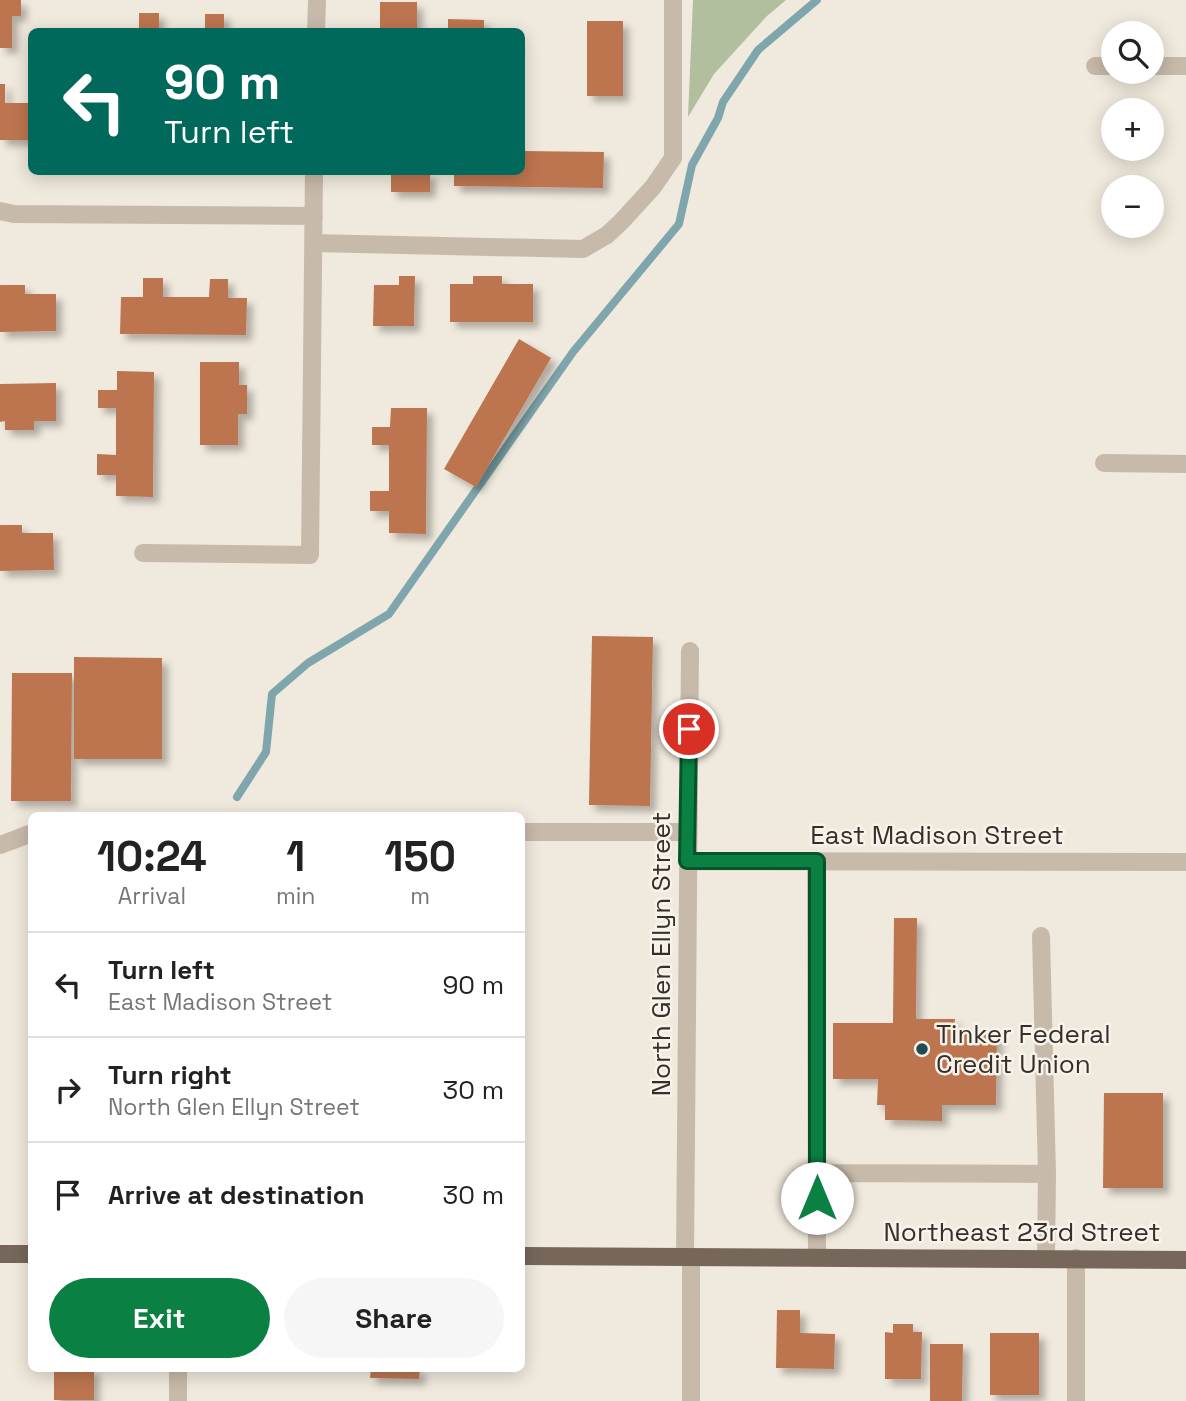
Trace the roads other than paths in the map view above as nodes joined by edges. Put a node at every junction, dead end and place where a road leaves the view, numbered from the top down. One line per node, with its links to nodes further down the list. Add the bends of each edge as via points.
1 (317, 0): 3 (street)
2 (673, 0): 9 (street, via 673,158 653,187 607,235 583,249)
3 (316, 28)
4 (1164, 66): 5 (street)
5 (1186, 66)
6 (314, 175): 8 (street)
7 (0, 211): 8 (street)
8 (314, 216): 9 (street)
9 (313, 243): 12 (street, via 310,555)
10 (1104, 463): 11 (street)
11 (1186, 464)
12 (143, 553)
13 (690, 651): 15 (street, North Glen Ellyn Street)
14 (525, 832): 15 (street)
15 (688, 832): 18 (street, North Glen Ellyn Street)
16 (28, 834): 17 (street)
17 (0, 845)
18 (687, 861): 19 (street, East Madison Street); 27 (street, North Glen Ellyn Street)
19 (817, 861): 20 (street, East Madison Street); 22 (street)
20 (1186, 862)
21 (1041, 936): 23 (street)
22 (817, 1173): 23 (street); 28 (street)
23 (1047, 1174): 29 (street)
24 (0, 1254): 25 (main road)
25 (28, 1254)
26 (525, 1256): 27 (main road, Northeast 23rd Street)
27 (688, 1257): 28 (main road, Northeast 23rd Street); 34 (street, North Glen Ellyn Street)
28 (817, 1258): 29 (main road, Northeast 23rd Street)
29 (1046, 1258): 30 (main road, Northeast 23rd Street)
30 (1076, 1258): 31 (main road, Northeast 23rd Street); 35 (street)
31 (1186, 1260)
32 (178, 1372): 33 (street)
33 (178, 1401)
34 (691, 1401)
35 (1076, 1401)

